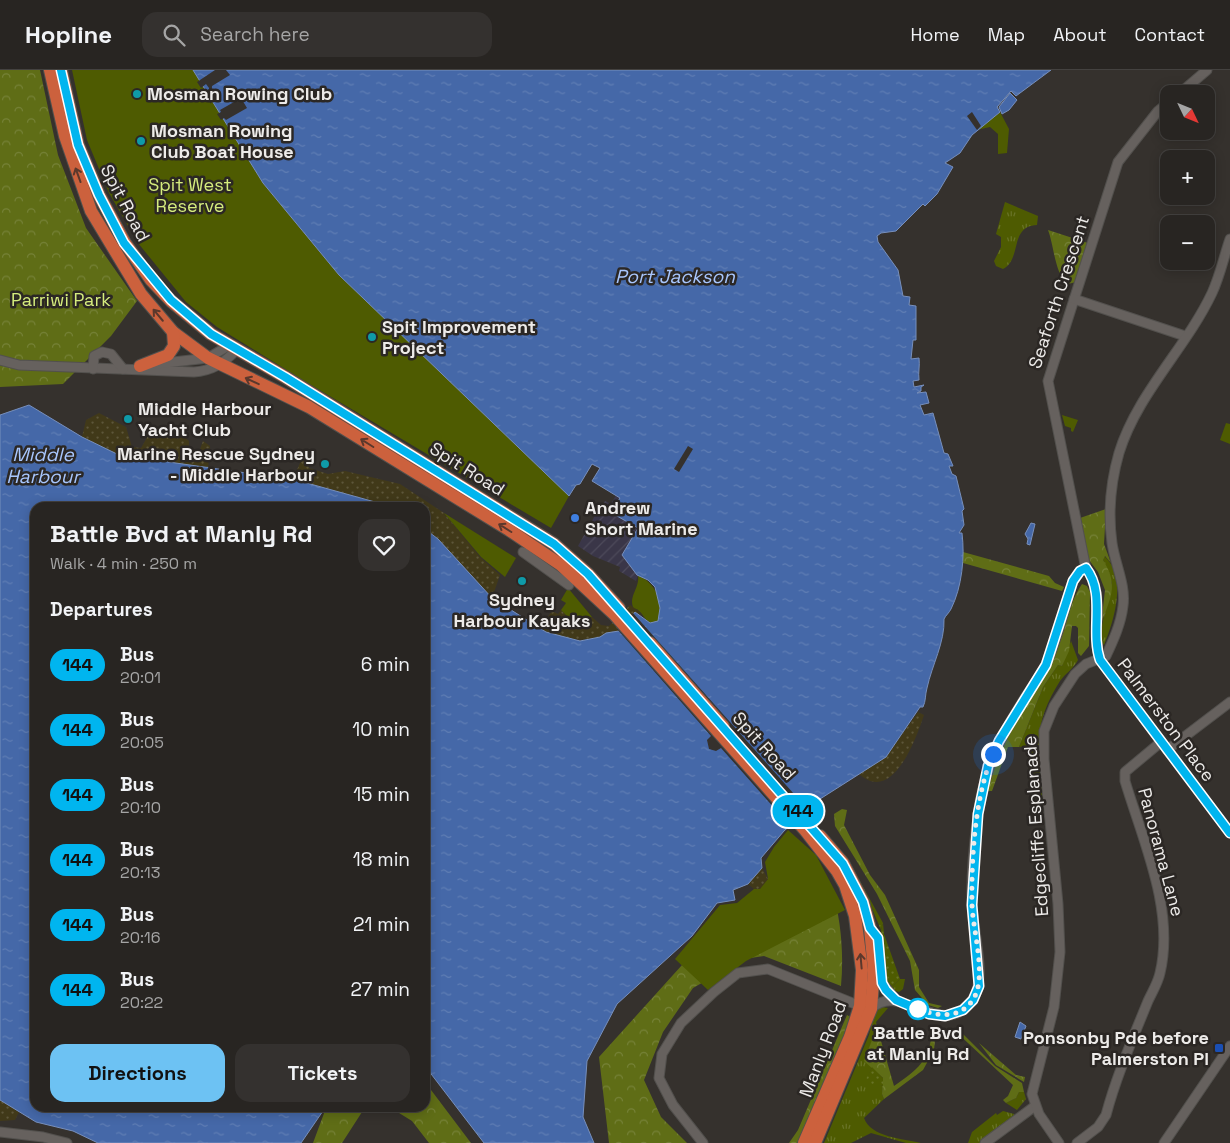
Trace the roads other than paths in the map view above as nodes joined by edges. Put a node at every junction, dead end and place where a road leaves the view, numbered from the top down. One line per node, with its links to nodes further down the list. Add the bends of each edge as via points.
1 (50, 70): 8 (highway, Spit Road, one-way to 1, via 141,294 91,211 65,136)
2 (61, 70): 10 (highway, Spit Road, via 78,145 124,243 171,300 202,328)
3 (1207, 70): 4 (street)
4 (1190, 85)
5 (1160, 109): 7 (street, Seaforth Crescent, via 1118,162)
6 (1230, 239): 9 (street, via 1212,292)
7 (1074, 299): 9 (street); 18 (street, Seaforth Crescent, via 1048,381)
8 (173, 332): 11 (highway, Spit Road); 14 (highway, via 174,346 168,355)
9 (1185, 336): 21 (street, via 1132,421 1116,465 1112,543 1123,589 1123,606 1112,643 1106,656)
10 (233, 347): 11 (street); 13 (street); 20 (highway, Spit Road, via 554,544 588,574)
11 (208, 358): 13 (highway, Spit Road); 14 (street)
12 (0, 360): 15 (street, via 19,365)
13 (220, 365): 16 (street, via 194,372); 20 (highway, Spit Road, one-way to 13, via 561,565 501,525 309,407)
14 (140, 366): 16 (street)
15 (93, 369): 16 (street); 16 (street, via 94,356 102,352 111,354)
16 (125, 369)
17 (523, 552): 19 (street)
18 (1083, 570): 21 (street, Palmerston Place, via 1096,585 1096,645); 29 (street, via 1073,581 1046,665 999,741 988,766 978,814 972,905 979,977 976,994 963,1010 945,1016 929,1014)
19 (569, 585)
20 (617, 612): 25 (highway, Spit Road)
21 (1100, 660): 23 (street, Palmerston Place); 32 (street, Edgecliffe Esplanade, via 1081,667 1065,687 1044,731 1060,952 1054,1007 1032,1094)
22 (1230, 702): 24 (street)
23 (1161, 742): 24 (street, Palmerston Place); 40 (street, Panorama Lane, via 1125,772 1161,900 1164,949 1160,975 1106,1115 1098,1126)
24 (1168, 750): 26 (street, Palmerston Place)
25 (808, 828): 27 (highway, Spit Road, via 848,872); 30 (highway, Manly Road, one-way to 25, via 852,902 837,871)
26 (1230, 833)
27 (867, 913): 28 (highway, Manly Road)
28 (870, 928): 29 (street, via 878,938 882,983); 30 (highway, Manly Road, via 874,970)
29 (896, 1000): 30 (street)
30 (865, 1007): 35 (street, via 768,969 738,973 714,992 681,1023 662,1054 659,1078 673,1105); 36 (highway, Manly Road); 37 (highway, Manly Road)
31 (1230, 1046): 41 (street)
32 (1035, 1106): 38 (street); 39 (street)
33 (0, 1132): 34 (street)
34 (67, 1143)
35 (703, 1143)
36 (804, 1143)
37 (815, 1143)
38 (985, 1143)
39 (1059, 1143)
40 (1076, 1143)
41 (1164, 1143)

